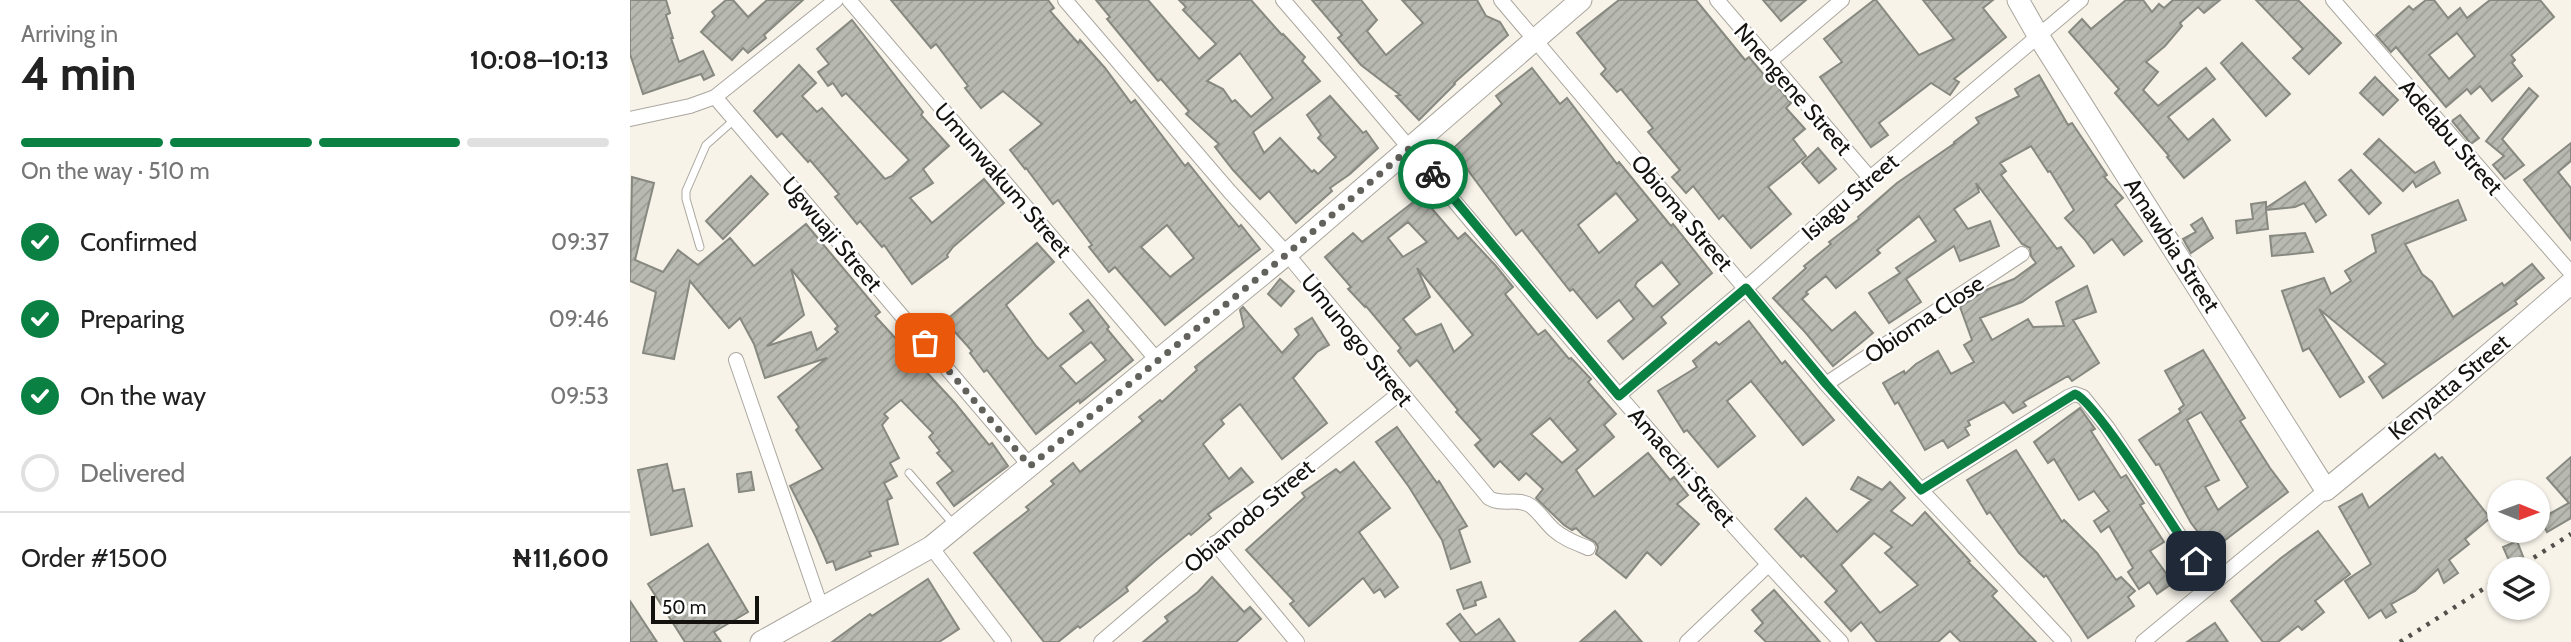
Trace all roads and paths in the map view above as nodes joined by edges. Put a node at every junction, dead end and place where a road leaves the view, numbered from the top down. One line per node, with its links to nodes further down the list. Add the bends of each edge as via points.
1 (836, 0): 15 (street)
2 (849, 0): 27 (street, Umunwakum Street)
3 (1065, 0): 21 (street, Umunogo Street)
4 (1283, 0): 18 (street, Amaechi Street)
5 (1501, 0): 13 (street, Obioma Street)
6 (1581, 0): 13 (street)
7 (1717, 0): 14 (street, Nnengene Street)
8 (1842, 0): 14 (street)
9 (2018, 0): 12 (street, Amawbia Street)
10 (2081, 0): 12 (street, Isiagu Street)
11 (2333, 0): 23 (street, Adelabu Street)
12 (2039, 37): 19 (street, Isiagu Street); 33 (street, Amawbia Street)
13 (1534, 39): 18 (street); 25 (street, Obioma Street)
14 (1769, 62): 19 (street, Nnengene Street)
15 (715, 97): 16 (street); 17 (street, Ugwuaji Street)
16 (630, 119)
17 (734, 120): 20 (lane, via 706,145 686,191); 31 (street, Ugwuaji Street)
18 (1411, 147): 21 (street); 30 (street, Amaechi Street)
19 (1870, 178): 25 (street, Isiagu Street)
20 (700, 247)
21 (1287, 254): 27 (street); 29 (street, Umunogo Street)
22 (2022, 254): 28 (street, Obioma Close)
23 (2571, 273)
24 (2571, 283): 33 (street, Kenyatta Street)
25 (1746, 288): 28 (street, Obioma Street); 30 (street, Isiagu Street)
26 (736, 360): 41 (street)
27 (1157, 360): 31 (street)
28 (1826, 384): 34 (street, Obioma Street)
29 (1400, 393): 36 (street, Obianodo Street); 38 (street, Umunogo Street, via 1489,498 1496,503 1531,506 1554,530)
30 (1619, 396): 39 (street, Amaechi Street)
31 (1030, 466): 35 (street)
32 (909, 473): 35 (lane)
33 (2326, 489): 40 (street)
34 (1921, 490): 40 (street, via 2075,394 2083,397 2107,427); 48 (street, Obioma Street)
35 (957, 527): 37 (street)
36 (1215, 543): 44 (street, Obianodo Street); 45 (street)
37 (932, 547): 41 (street); 43 (street)
38 (1588, 548)
39 (1768, 565): 46 (street); 47 (street, Amaechi Street)
40 (2211, 583): 49 (street)
41 (821, 607): 42 (street)
42 (761, 642)
43 (1004, 642)
44 (1101, 642)
45 (1297, 642)
46 (1687, 642)
47 (1841, 642)
48 (2064, 642)
49 (2143, 642)

